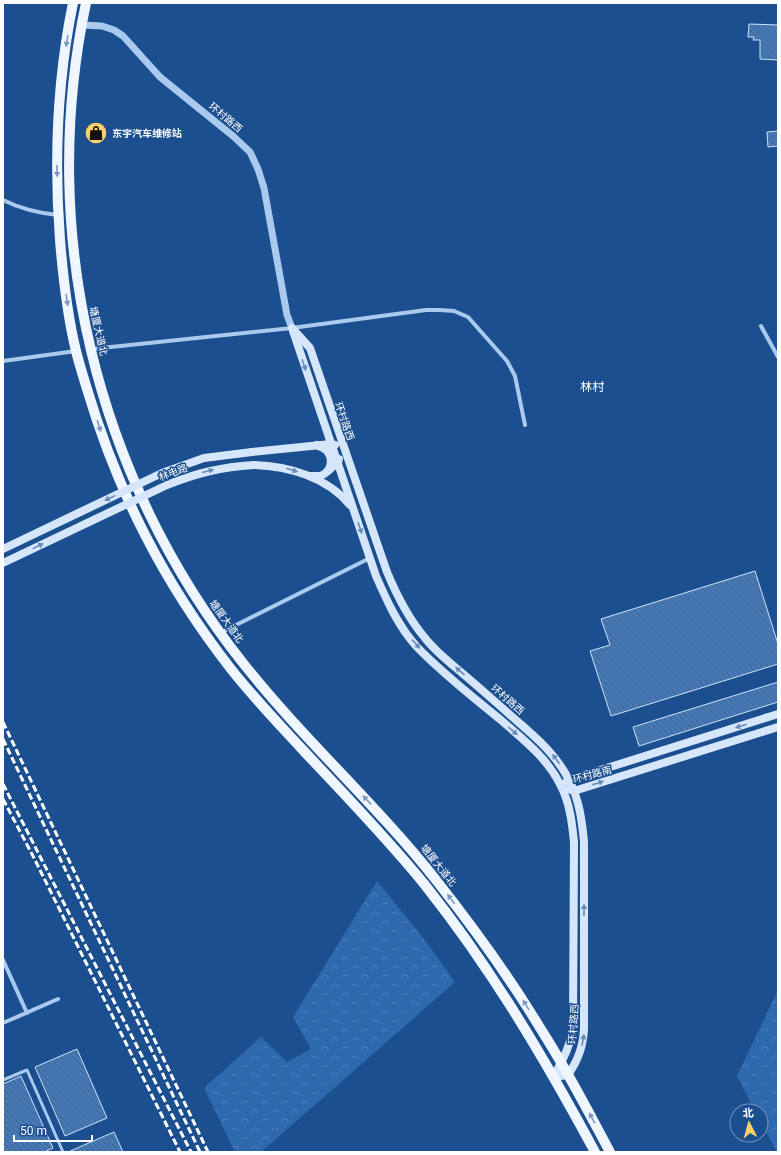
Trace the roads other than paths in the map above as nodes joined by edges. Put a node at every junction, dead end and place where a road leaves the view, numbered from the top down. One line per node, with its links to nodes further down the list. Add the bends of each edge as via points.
1 (73, 3): 5 (main road, one-way to 5, via 63,63 58,126)
2 (86, 3): 3 (main road, 塘厦大道北)
3 (82, 25): 7 (street, 环村路西, via 102,26 123,36 160,77 250,152 264,188 287,315); 8 (main road, 塘厦大道北, via 70,128 70,217 81,308)
4 (3, 200): 5 (street, via 24,209)
5 (58, 215): 9 (main road, one-way to 9, via 62,266)
6 (761, 326): 10 (street)
7 (292, 328): 8 (street); 12 (street, via 426,310 454,311 468,317 507,361 515,376); 13 (main road, 环村路西, one-way to 13); 15 (main road, 环村路西, via 310,348)
8 (90, 349): 23 (main road, 塘厦大道北, via 112,425 146,510 188,585)
9 (76, 351): 11 (street); 35 (main road, one-way to 35, via 99,429 118,478 176,592 232,671 264,709 367,819 429,891 483,963)
10 (778, 357)
11 (3, 361)
12 (525, 425)
13 (331, 444): 14 (main road, 林电路); 15 (main road, 林电路); 16 (main road, 环村路西)
14 (317, 445): 17 (main road, via 330,456 332,464); 20 (main road, 林电路, one-way to 20, bridge, via 225,454 184,464)
15 (344, 448): 16 (main road); 26 (main road, 环村路西, one-way to 15, via 555,757 540,741 444,658 411,620 387,572)
16 (338, 462): 17 (main road); 19 (main road, 环村路西)
17 (328, 471): 18 (main road, via 321,476)
18 (310, 476): 19 (main road, 林电路, via 343,496); 22 (main road, 林电路, one-way to 18, bridge, via 188,476 228,467 254,465 272,465)
19 (354, 509): 21 (main road, 环村路西, one-way to 21)
20 (3, 549)
21 (370, 557): 23 (street); 27 (main road, 环村路西, one-way to 27, via 387,602 416,645 532,747 547,763)
22 (3, 563)
23 (220, 633): 33 (main road, 塘厦大道北, one-way to 23, via 493,956 434,878 274,700)
24 (778, 714): 26 (main road, 环村路南, one-way to 26)
25 (778, 727): 28 (main road, 环村路南, one-way to 25)
26 (569, 780): 27 (main road, 环村路南); 28 (main road, 环村路西)
27 (561, 786): 28 (main road, 环村路南); 33 (main road, 环村路西, via 572,820 574,842 573,1030 571,1042)
28 (574, 791): 34 (main road, 环村路西, one-way to 28, via 581,1052 584,1029 584,842 582,819)
29 (3, 960): 31 (street)
30 (58, 999): 31 (street)
31 (26, 1013): 32 (street)
32 (3, 1023)
33 (561, 1064): 34 (main road, 塘厦大道北); 35 (main road, 环村路西)
34 (568, 1075): 35 (main road); 39 (main road, 塘厦大道北, one-way to 34)
35 (553, 1077): 38 (main road)
36 (3, 1080): 37 (lane, via 27,1070)
37 (63, 1152)
38 (595, 1152)
39 (610, 1152)

